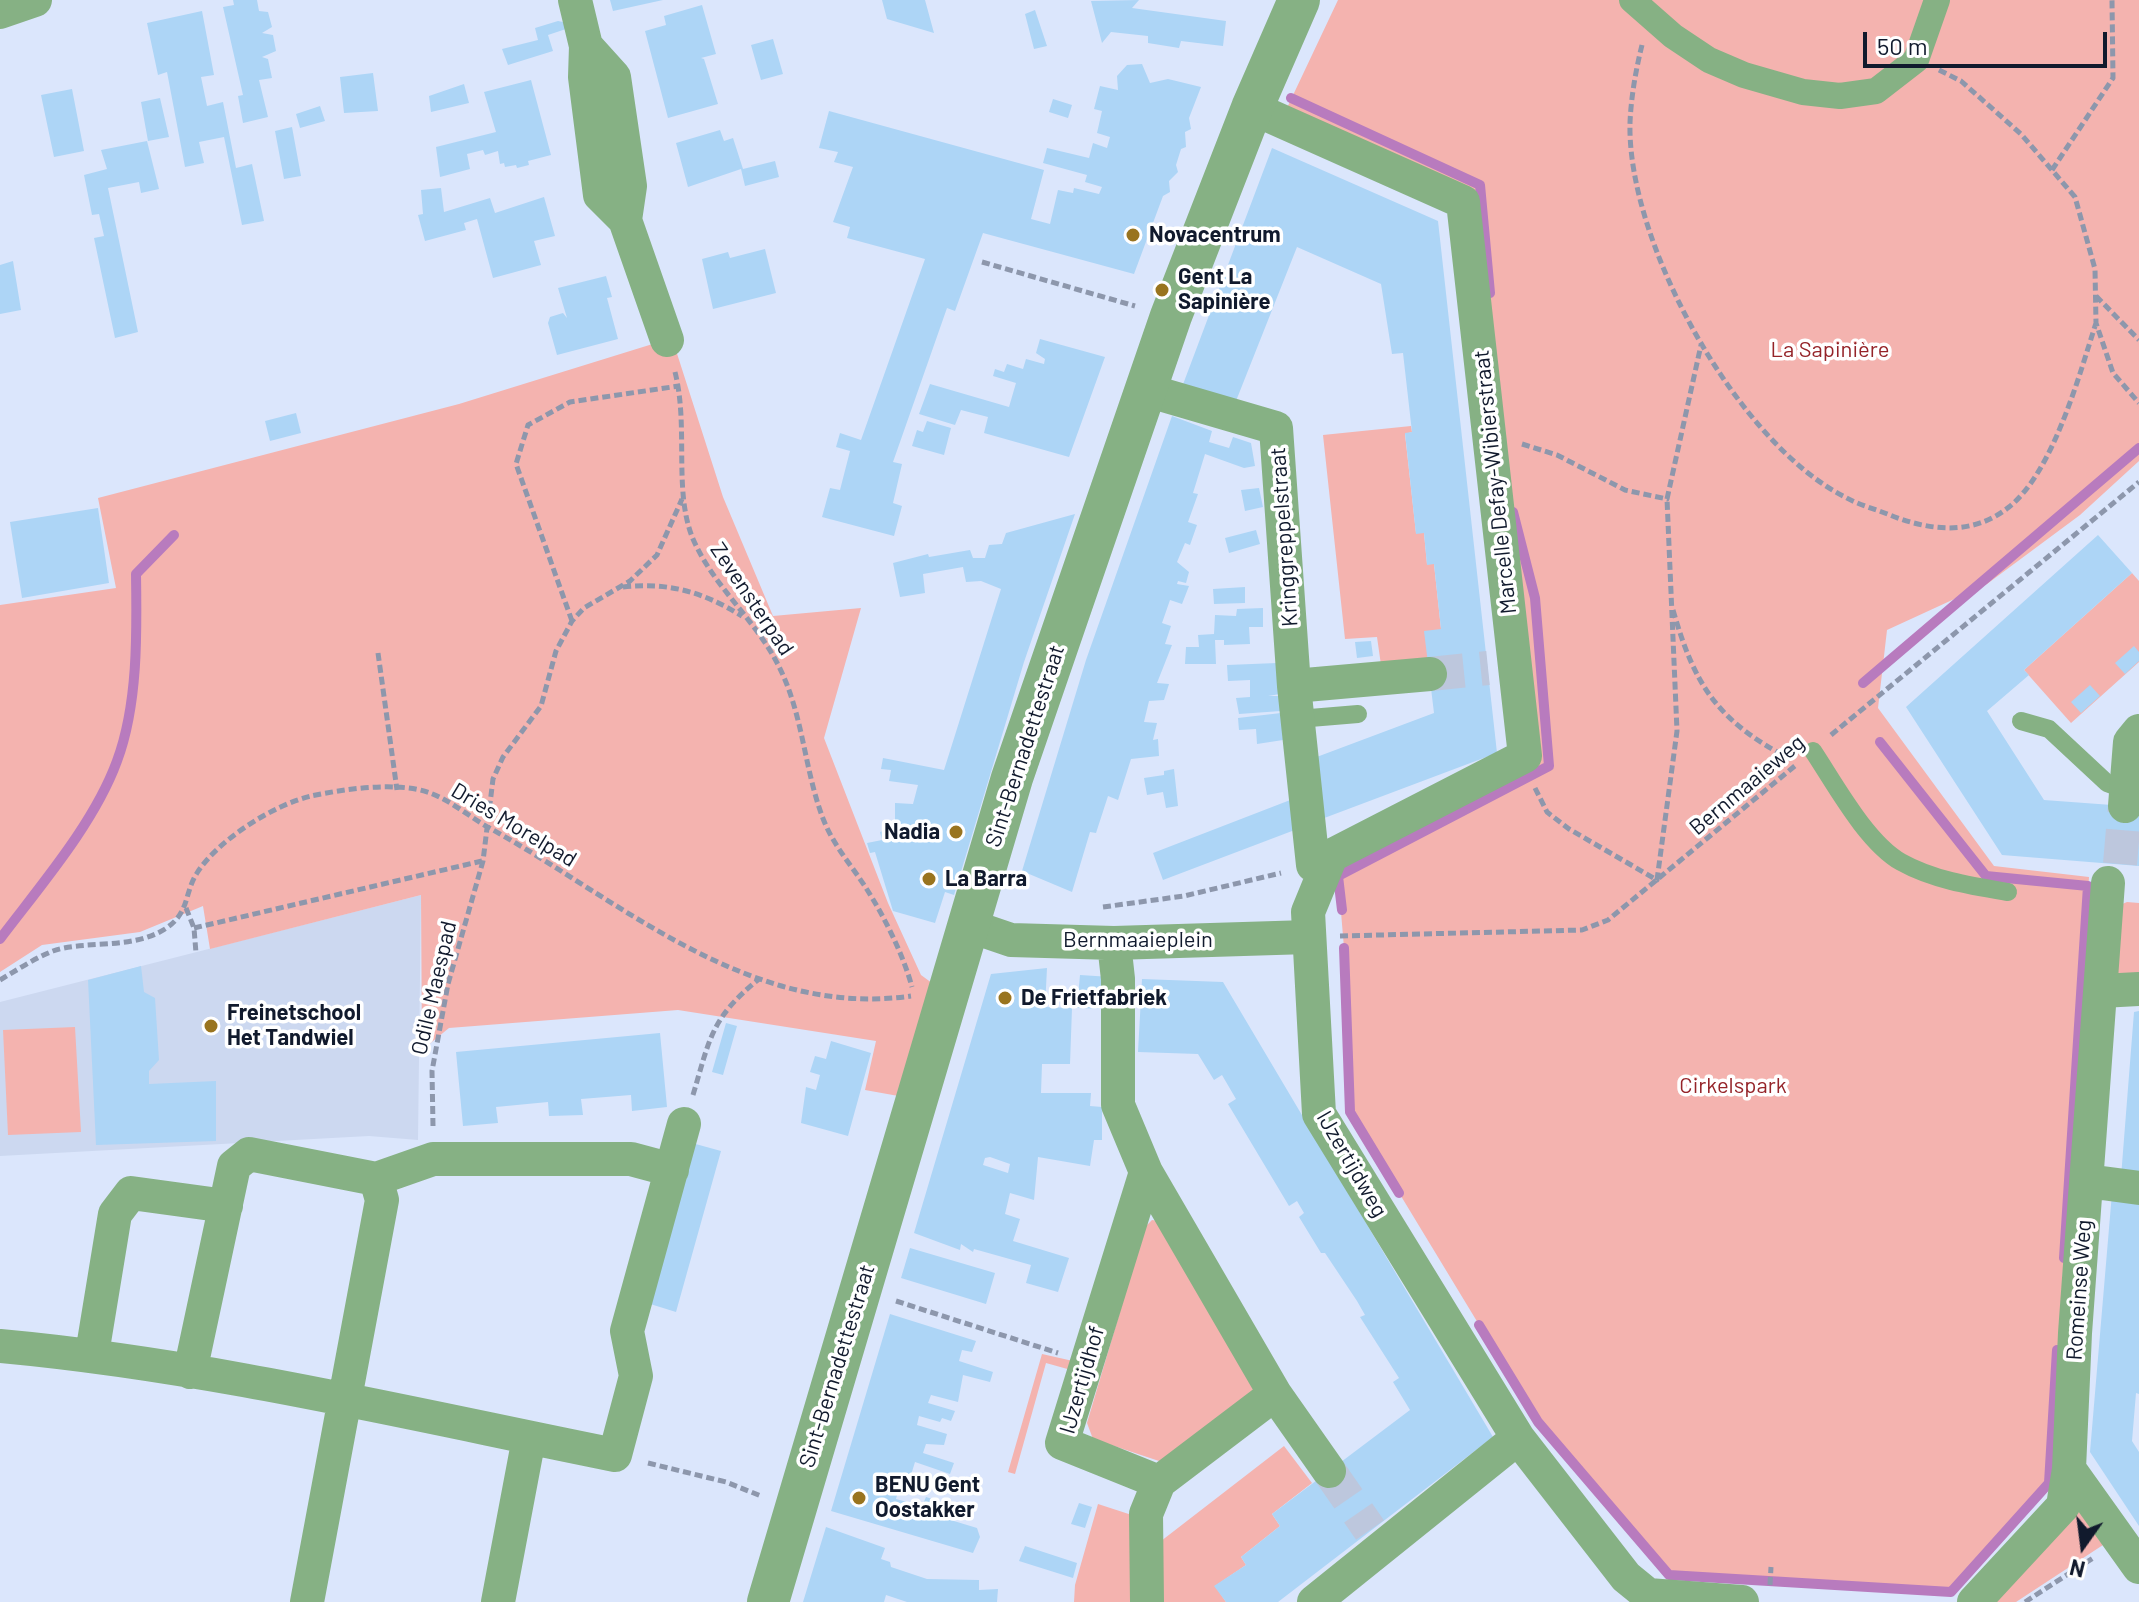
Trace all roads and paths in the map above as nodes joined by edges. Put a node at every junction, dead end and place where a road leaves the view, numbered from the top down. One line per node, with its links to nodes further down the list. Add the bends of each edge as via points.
1 (35, 0): 7 (street)
2 (575, 0): 15 (street, via 586,46 600,195 625,220)
3 (1299, 0): 9 (street, Sint-Bernadettestraat)
4 (1937, 0): 8 (street)
5 (2112, 0): 10 (path, via 2113,78)
6 (1640, 8): 8 (street, via 1709,60 1803,92 1840,96 1876,91); 17 (path, via 1630,124 1637,178 1658,257)
7 (0, 12)
8 (1916, 60): 10 (path, via 1961,81 2021,134)
9 (1252, 108): 13 (street, Sint-Bernadettestraat); 41 (street, Marcelle Defay-Wibierstraat, via 1463,202 1502,667 1525,756)
10 (2052, 170): 12 (path, via 2075,197 2095,269)
11 (982, 262): 13 (path)
12 (2095, 295): 14 (path); 16 (path)
13 (1171, 316): 19 (street, Sint-Bernadettestraat)
14 (2096, 323): 17 (path, via 2069,405 2036,474 2010,507 1968,529 1915,525 1843,497 1777,444 1745,410); 20 (path, via 2113,373)
15 (667, 340): 18 (path, Zevensterpad)
16 (2139, 340)
17 (1701, 344): 24 (path)
18 (679, 386): 23 (path, Zevensterpad, via 685,432); 28 (path, via 570,402 528,425 516,464)
19 (1146, 390): 31 (street, Kringgreppelstraat, via 1276,428); 47 (street, Sint-Bernadettestraat, via 1012,778)
20 (2139, 403)
21 (1518, 443): 24 (path, via 1557,455 1625,490)
22 (2139, 482): 35 (path, Bernmaaieweg)
23 (682, 499): 25 (path, via 657,555); 27 (path, Zevensterpad, via 705,562)
24 (1667, 499): 26 (path)
25 (618, 588): 27 (path, via 647,585 694,591); 28 (path)
26 (1670, 600): 35 (path, via 1686,655 1717,708 1753,739); 43 (path, via 1677,731)
27 (745, 618): 56 (path, Zevensterpad, via 774,657 794,697 825,825 874,901)
28 (572, 621): 39 (path, Odile Maespad, via 556,651 541,706 493,779)
29 (378, 653): 36 (path)
30 (1430, 674): 31 (street)
31 (1296, 703): 32 (lane); 41 (street, Kringgreppelstraat)
32 (1358, 714)
33 (2021, 721): 38 (lane, via 2049,729)
34 (2139, 731): 38 (street, via 2130,742)
35 (1806, 757): 43 (path, Bernmaaieweg); 44 (lane, via 1899,861 1954,883)
36 (397, 790): 39 (path, Dries Morelpad, via 430,793); 45 (path, Dries Morelpad, via 363,786 307,797 253,823 214,850 195,875)
37 (1536, 790): 43 (path, via 1547,812 1569,829)
38 (2125, 798)
39 (485, 826): 40 (path, Odile Maespad); 52 (path, Dries Morelpad, via 702,957)
40 (483, 861): 48 (path); 58 (path, Odile Maespad, via 448,984 432,1071)
41 (1322, 861): 46 (path, via 1184,896); 49 (street, IJzertijdweg, via 1308,912)
42 (2122, 878): 55 (street, Romeinse Weg)
43 (1657, 880): 49 (path, Bernmaaieweg, via 1608,920 1582,930)
44 (2008, 892)
45 (186, 908): 48 (path); 53 (path, via 165,929 110,946 55,950)
46 (1091, 909)
47 (970, 926): 50 (street, Bernmaaieplein, via 1011,940); 65 (street, Sint-Bernadettestraat)
48 (194, 928): 51 (path)
49 (1308, 937): 50 (street, Bernmaaieplein); 73 (street, IJzertijdweg, via 1319,1114)
50 (1114, 943): 60 (street, via 1118,1105)
51 (196, 953)
52 (759, 978): 56 (path, Dries Morelpad, via 829,994); 57 (path, via 728,1005 713,1028)
53 (0, 980)
54 (2139, 989): 55 (street)
55 (2101, 991): 62 (street, Romeinse Weg)
56 (914, 996)
57 (684, 1124): 59 (street)
58 (433, 1159): 59 (street, via 631,1159); 61 (street)
59 (672, 1170): 74 (street, via 627,1331 636,1376)
60 (1146, 1172): 68 (street, IJzertijdhof); 70 (street)
61 (376, 1179): 64 (street, via 249,1154 234,1166); 71 (street, via 382,1200)
62 (2087, 1181): 63 (street); 75 (street, Romeinse Weg)
63 (2139, 1188)
64 (226, 1206): 67 (street, via 131,1193 115,1214); 69 (street)
65 (861, 1289): 68 (path); 78 (street, Sint-Bernadettestraat)
66 (0, 1346): 67 (street)
67 (92, 1354): 69 (street)
68 (1086, 1363): 77 (street, IJzertijdhof, via 1062,1443)
69 (190, 1372): 71 (street)
70 (1275, 1394): 76 (street); 77 (street)
71 (343, 1400): 72 (street); 81 (street)
72 (529, 1438): 74 (street); 82 (street)
73 (1518, 1438): 80 (street, IJzertijdweg); 85 (street, via 1376,1540)
74 (615, 1455): 78 (path, via 726,1482)
75 (2069, 1469): 79 (street); 87 (street, Romeinse Weg, via 2063,1506)
76 (1329, 1471)
77 (1159, 1482): 84 (street, via 1146,1514)
78 (795, 1507): 83 (street, Sint-Bernadettestraat)
79 (2130, 1554): 88 (path)
80 (1646, 1598): 86 (street)
81 (307, 1602)
82 (498, 1602)
83 (768, 1602)
84 (1147, 1602)
85 (1314, 1602)
86 (1742, 1602)
87 (1974, 1602)
88 (2025, 1602)

